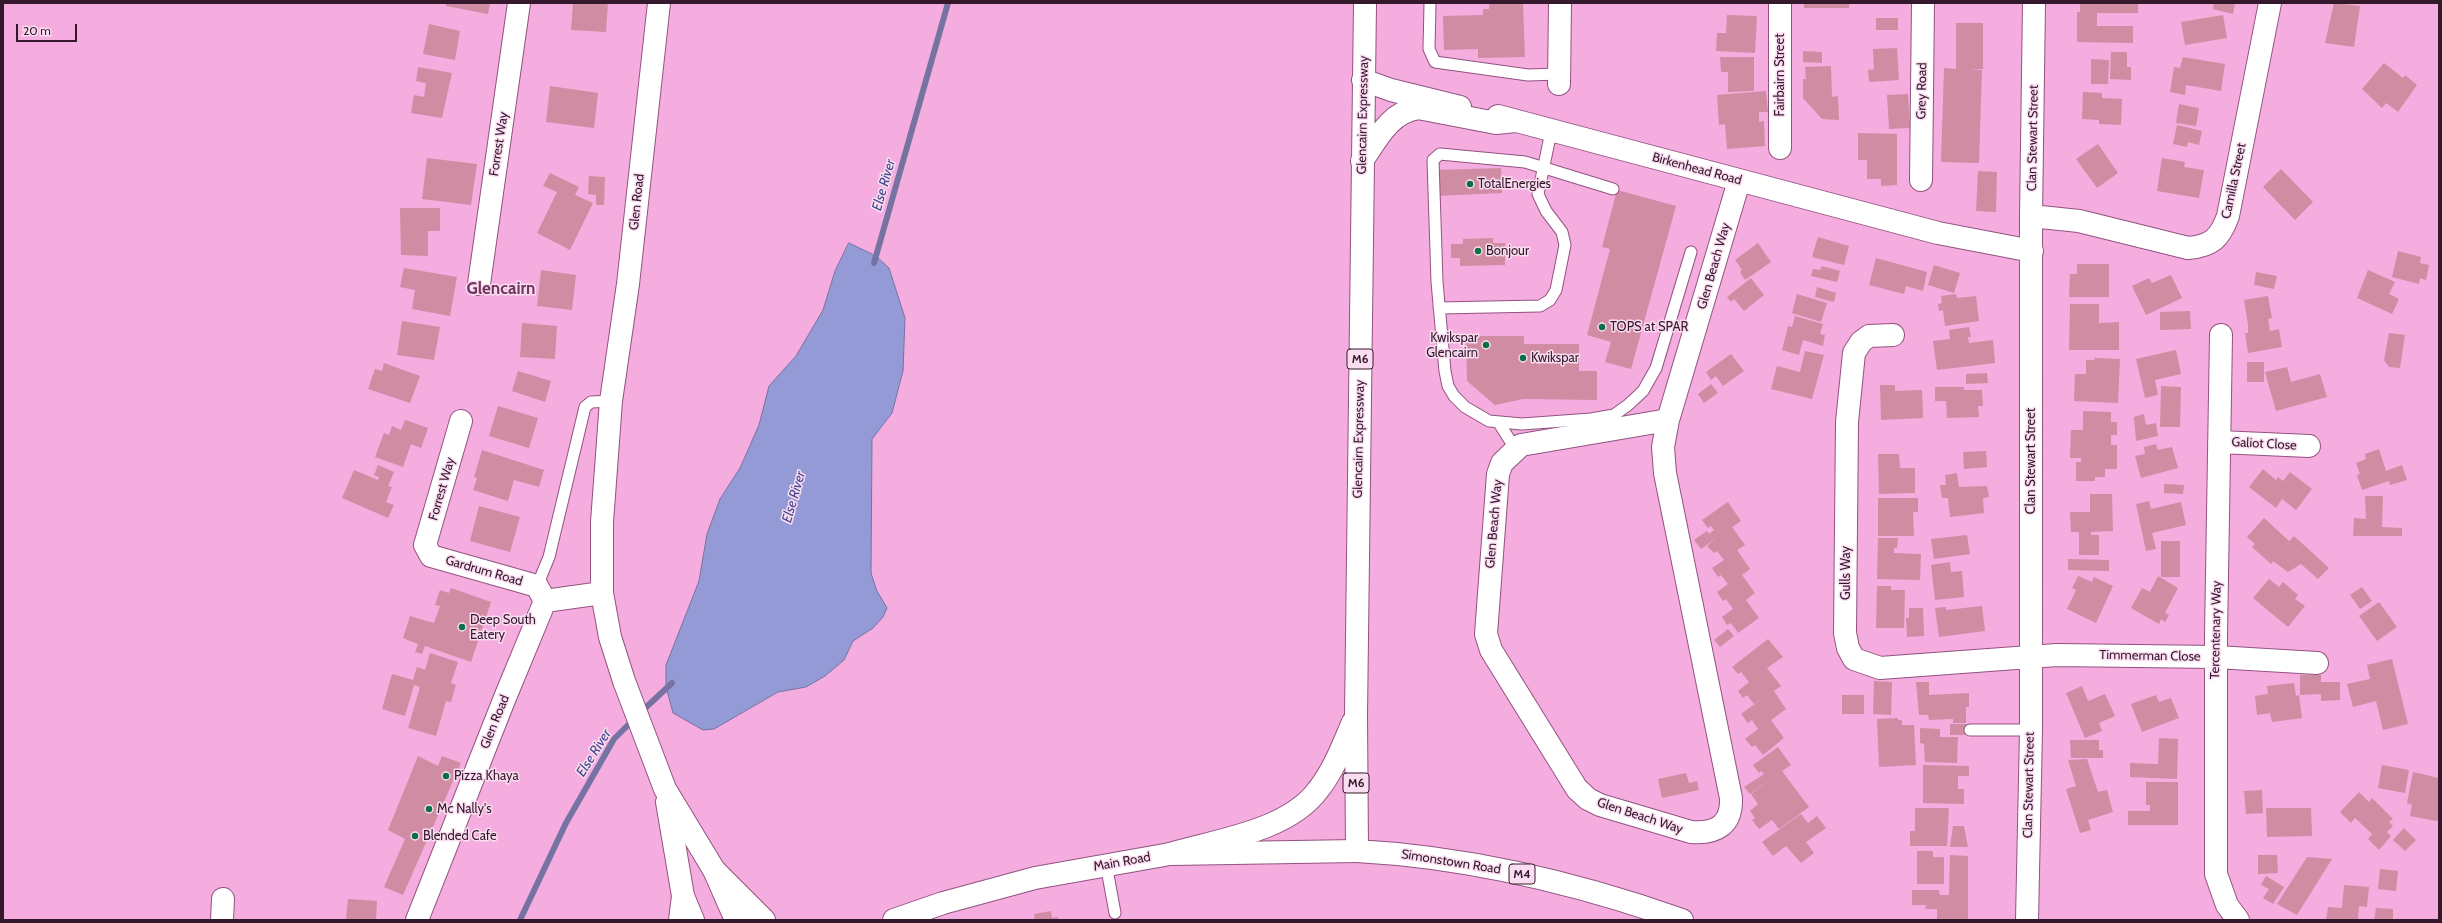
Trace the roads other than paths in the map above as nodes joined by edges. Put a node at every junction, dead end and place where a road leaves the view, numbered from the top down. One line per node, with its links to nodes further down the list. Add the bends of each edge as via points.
1 (519, 3): 23 (street, Forrest Way)
2 (659, 3): 27 (street, Glen Road, via 628,284)
3 (1365, 3): 11 (street, Glencairn Expressway / M6)
4 (1430, 3): 10 (lane, via 1429,49 1435,62)
5 (1560, 3): 10 (street)
6 (1780, 3): 14 (street, Fairbairn Street)
7 (1923, 3): 17 (street, Grey Road)
8 (2034, 3): 20 (street, Clan Stewart Street)
9 (2270, 3): 20 (street, Camilla Street, via 2228,216 2223,231 2216,239 2201,247 2188,248 2079,221)
10 (1559, 79)
11 (1363, 80): 12 (street, Birkenhead Road, via 1391,90); 15 (street, Glencairn Expressway / M6)
12 (1516, 121): 13 (street, Birkenhead Road); 15 (street, via 1496,123 1418,108 1408,109 1396,115)
13 (1551, 132): 16 (lane); 18 (street, Birkenhead Road, via 1605,144)
14 (1780, 148)
15 (1362, 160): 40 (street, Glencairn Expressway / M6)
16 (1543, 167): 19 (lane); 24 (lane, via 1538,194 1546,211 1562,232 1565,245 1556,290 1550,300 1540,306); 24 (lane, via 1525,162 1440,154 1433,160)
17 (1921, 180)
18 (1739, 181): 21 (street, Birkenhead Road, via 1938,232); 28 (street, Glen Beach Way)
19 (1613, 189)
20 (2031, 216): 21 (street, Clan Stewart Street)
21 (2032, 251): 37 (street, Clan Stewart Street)
22 (1690, 252): 30 (lane, via 1656,368 1647,386 1628,404 1614,415 1591,419)
23 (479, 284)
24 (1439, 308): 30 (lane, via 1444,370 1448,386 1464,407 1479,417)
25 (1893, 335): 37 (street, Gulls Way, via 1869,336 1861,342 1854,353 1847,422 1845,633 1848,648 1854,659 1880,668)
26 (2221, 335): 31 (street, Tercentenary Way)
27 (611, 401): 35 (street, Glen Road, via 602,522); 36 (lane, Glen Road, via 591,402 585,407)
28 (1668, 420): 33 (street, Glen Beach Way, via 1521,445); 33 (street, Glen Beach Way, via 1663,447 1665,473 1731,798 1732,810 1727,820 1716,829 1704,833 1691,832 1600,805 1588,799 1577,789 1491,650 1486,627 1498,474 1502,463)
29 (461, 421): 34 (street, Forrest Way, via 426,545)
30 (1499, 423): 33 (lane)
31 (2219, 442): 32 (street, Galiot Close); 38 (street, Tercentenary Way)
32 (2309, 446)
33 (1516, 450)
34 (431, 556): 36 (street, Gardrum Road)
35 (602, 593): 36 (street); 43 (street, Glen Road, via 610,637 624,681)
36 (541, 594): 50 (street, Glen Road, via 504,700)
37 (2031, 657): 38 (street, Timmerman Close); 42 (street, Clan Stewart Street)
38 (2216, 657): 39 (street, Timmerman Close); 58 (street, Tercentenary Way, via 2216,874 2227,905)
39 (2317, 663)
40 (1356, 715): 44 (street, Glencairn Expressway / M6); 45 (street, via 1330,772 1318,791 1301,808 1258,829)
41 (1970, 730): 42 (lane)
42 (2031, 730): 57 (street, Clan Stewart Street)
43 (665, 789): 47 (street, Glen Road); 48 (street, Glen Road)
44 (1357, 851): 45 (street, Main Road / M4); 56 (street, Simonstown Road / M4, via 1393,853 1485,866 1619,898)
45 (1170, 854): 46 (street, Main Road / M4)
46 (1106, 864): 49 (lane); 55 (street, Main Road / M4, via 1035,878 943,903)
47 (714, 870): 53 (street, Glen Road); 54 (street)
48 (683, 896): 51 (street); 52 (street, Glen Road)
49 (1115, 913)
50 (417, 920)
51 (680, 920)
52 (693, 920)
53 (736, 920)
54 (764, 920)
55 (894, 920)
56 (1682, 920)
57 (2027, 920)
58 (2238, 920)

